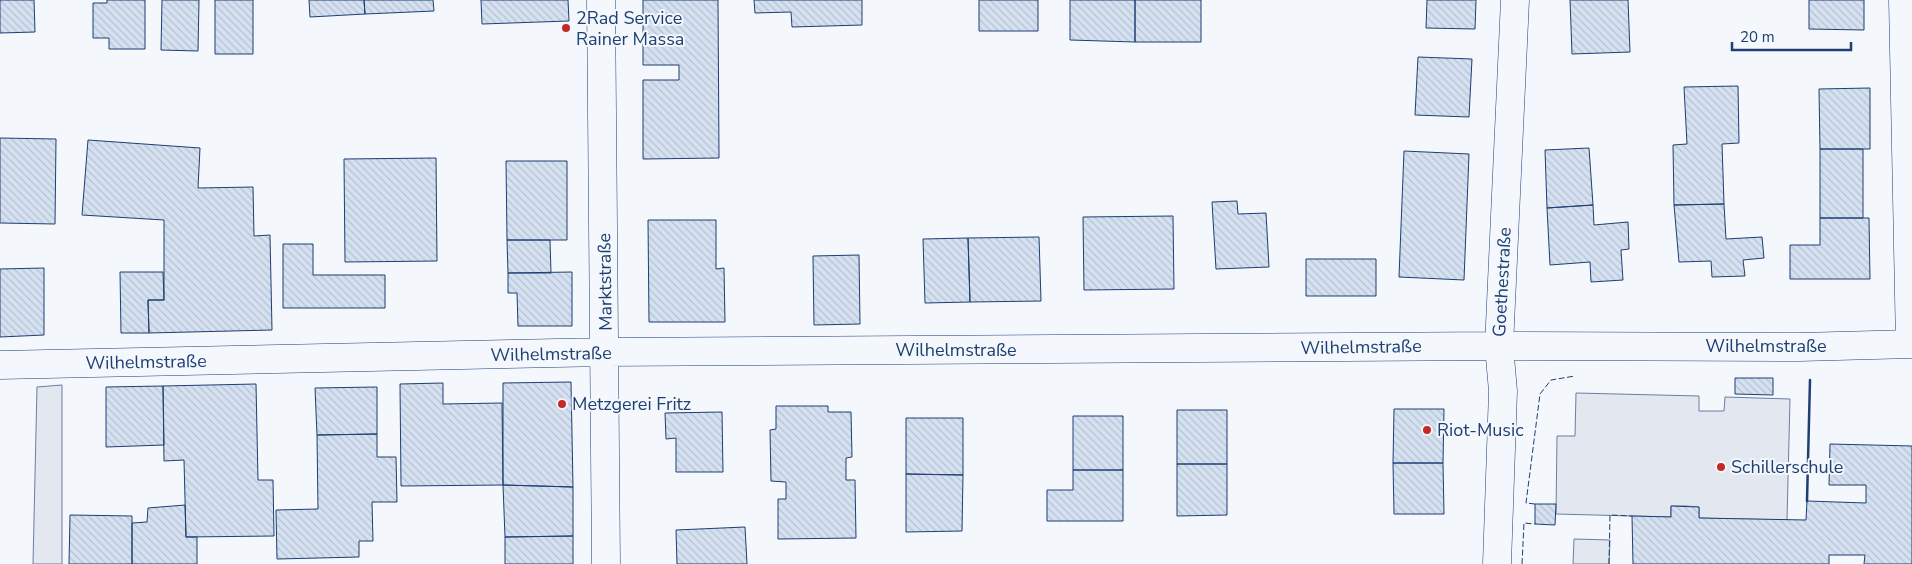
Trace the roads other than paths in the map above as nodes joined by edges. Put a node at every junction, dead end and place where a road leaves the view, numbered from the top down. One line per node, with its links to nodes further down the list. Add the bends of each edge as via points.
1 (601, 0): 6 (street, Marktstraße)
2 (1515, 0): 5 (street, Goethestraße)
3 (1903, 0): 4 (street)
4 (1911, 344): 5 (street, Wilhelmstraße)
5 (1499, 346): 6 (street, Wilhelmstraße); 9 (street, Goethestraße, via 1504,391)
6 (605, 352): 7 (street, Wilhelmstraße); 8 (street, Marktstraße)
7 (0, 365)
8 (606, 564)
9 (1496, 564)

